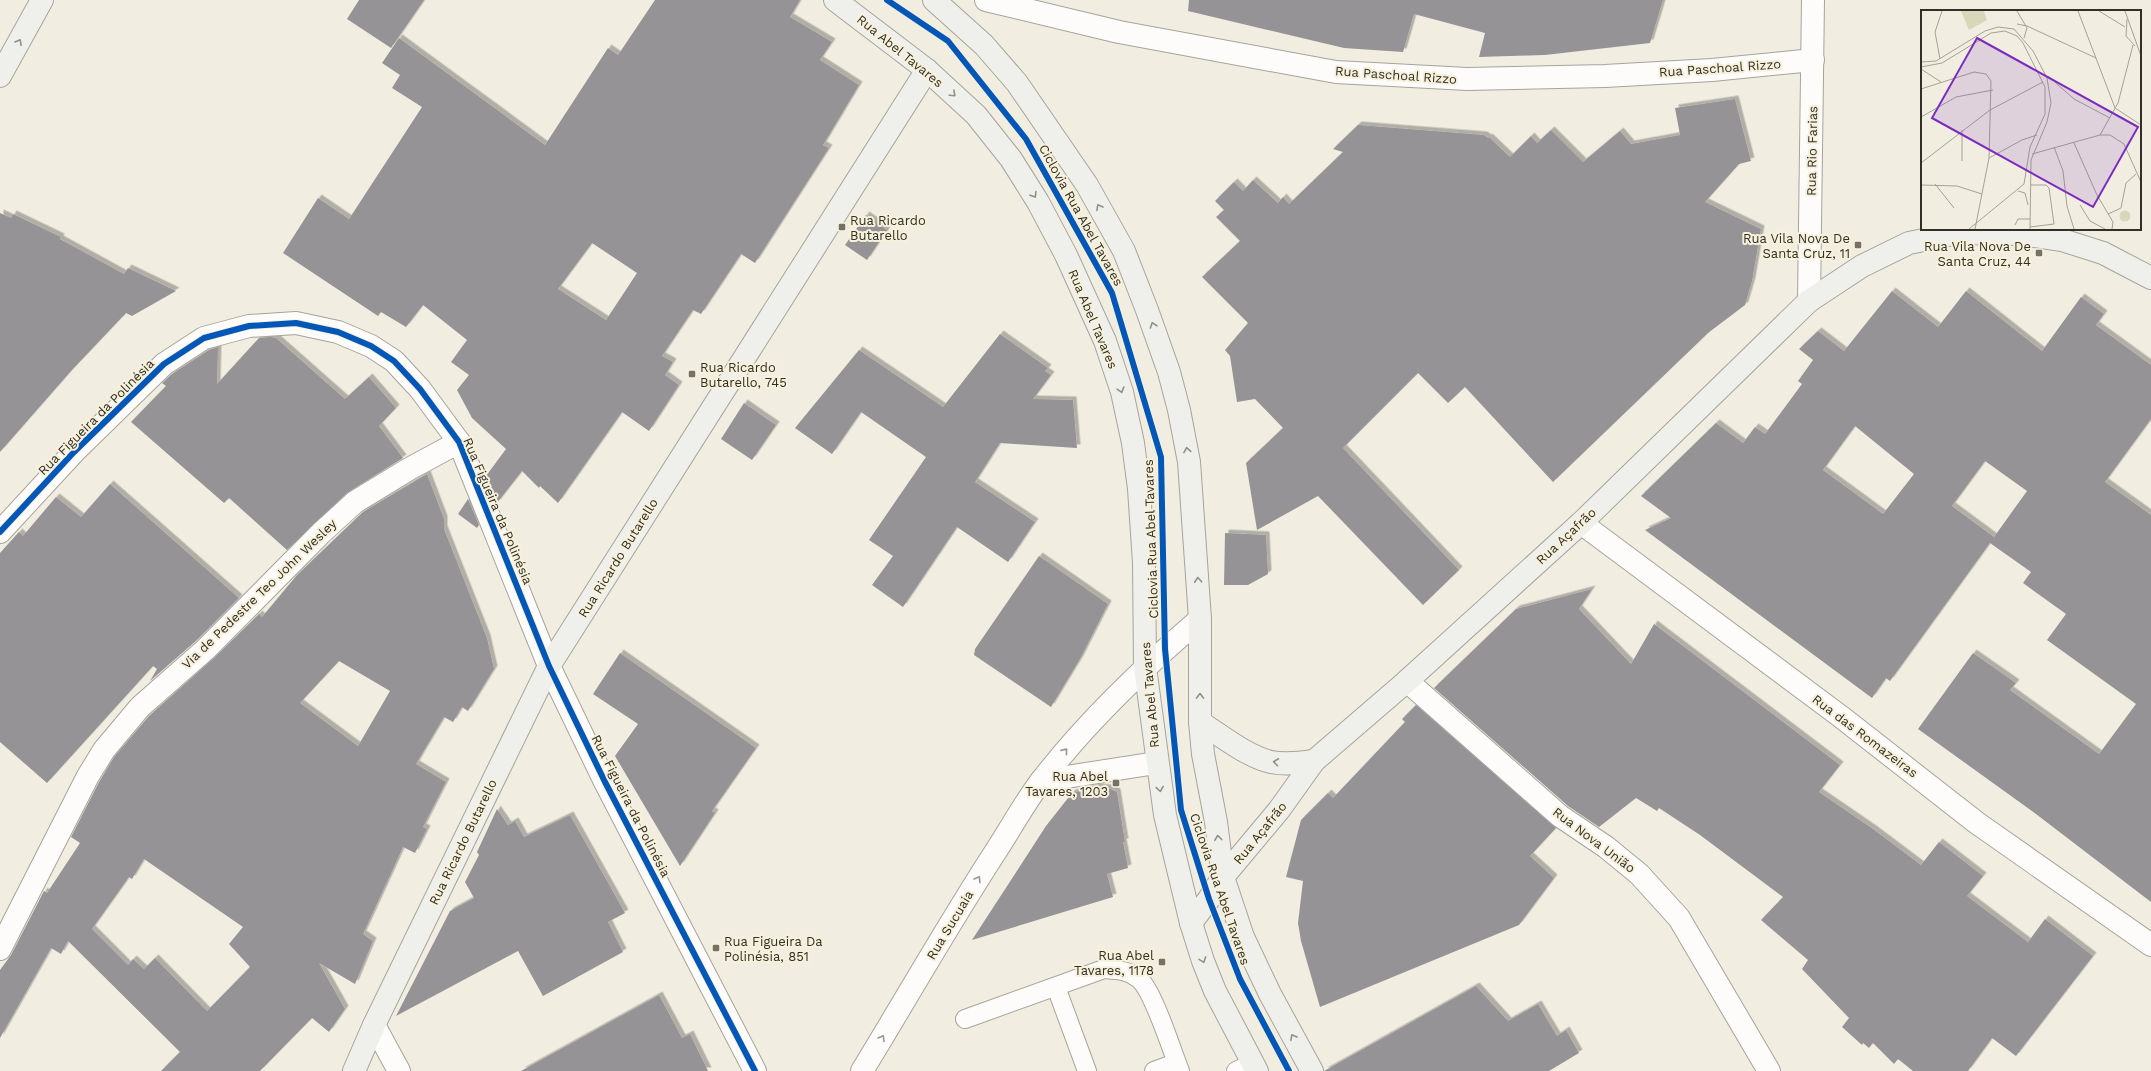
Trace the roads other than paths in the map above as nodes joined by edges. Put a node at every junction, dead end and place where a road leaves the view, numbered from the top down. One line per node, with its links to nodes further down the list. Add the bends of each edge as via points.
1 (42, 0): 8 (street, one-way to 1)
2 (835, 0): 7 (street, Rua Abel Tavares)
3 (934, 0): 14 (street, one-way to 3, via 1193,501 1179,410 1166,365 1124,252 1087,185 1018,84 984,45)
4 (986, 0): 6 (street, Rua Paschoal Rizzo, via 1119,32 1336,72 1467,80 1712,70)
5 (1813, 0): 6 (street, Rua Rio Farias)
6 (1813, 60): 10 (street, Rua Rio Farias)
7 (927, 70): 15 (street, Rua Ricardo Butarello); 16 (street, Rua Abel Tavares, one-way to 16, via 976,115 1011,159 1038,202 1066,255 1105,341 1122,392 1133,443 1139,489 1144,563)
8 (0, 76)
9 (2151, 278): 10 (street, Rua Açafrão, via 2103,253 2062,240 2020,234 1958,233 1909,243 1862,266)
10 (1809, 301): 12 (street, Rua Açafrão)
11 (459, 442): 13 (street, Rua Figueira da Polinésia, via 420,389 394,361 370,346 338,332 296,323 249,326 204,338 164,364 74,452); 15 (street, Rua Figueira da Polinésia); 25 (street, Via de Pedestre Teo John Wesley, via 355,502 321,532 206,649 140,706 104,750 88,776)
12 (1581, 524): 17 (street, Rua Açafrão); 24 (street, Rua das Romazeiras, via 1840,716 1977,823)
13 (0, 532)
14 (1200, 619): 16 (street, Rua Sucuaia); 18 (street, one-way to 14)
15 (549, 666): 28 (street, Rua Ricardo Butarello); 33 (street, Rua Figueira da Polinésia, via 605,782)
16 (1145, 667): 20 (street, Rua Abel Tavares); 21 (street, Rua Sucuaia, one-way to 16, via 1075,739)
17 (1407, 681): 19 (street, Rua Açafrão); 38 (street, Rua Nova União, via 1560,816 1606,847 1639,874 1679,918)
18 (1200, 722): 19 (street, one-way to 18, via 1270,762); 22 (street, one-way to 18)
19 (1314, 761): 22 (street, Rua Açafrão, via 1279,810)
20 (1156, 764): 21 (street); 23 (street, Rua Abel Tavares, one-way to 23)
21 (1041, 781): 34 (street, Rua Sucuaia, one-way to 21)
22 (1224, 877): 23 (street, Rua Açafrão); 37 (street, one-way to 22, via 1242,937)
23 (1190, 923): 30 (street, Rua Abel Tavares, one-way to 30)
24 (2151, 946)
25 (0, 949)
26 (1056, 987): 27 (lane); 29 (lane, via 1104,969 1124,970 1140,979 1150,994); 35 (lane)
27 (966, 1019)
28 (374, 1025): 31 (street, Rua Ricardo Butarello); 32 (street)
29 (1178, 1067): 36 (lane)
30 (1248, 1068)
31 (354, 1071)
32 (399, 1071)
33 (755, 1071)
34 (862, 1071)
35 (1087, 1071)
36 (1154, 1071)
37 (1312, 1071)
38 (1769, 1071)

